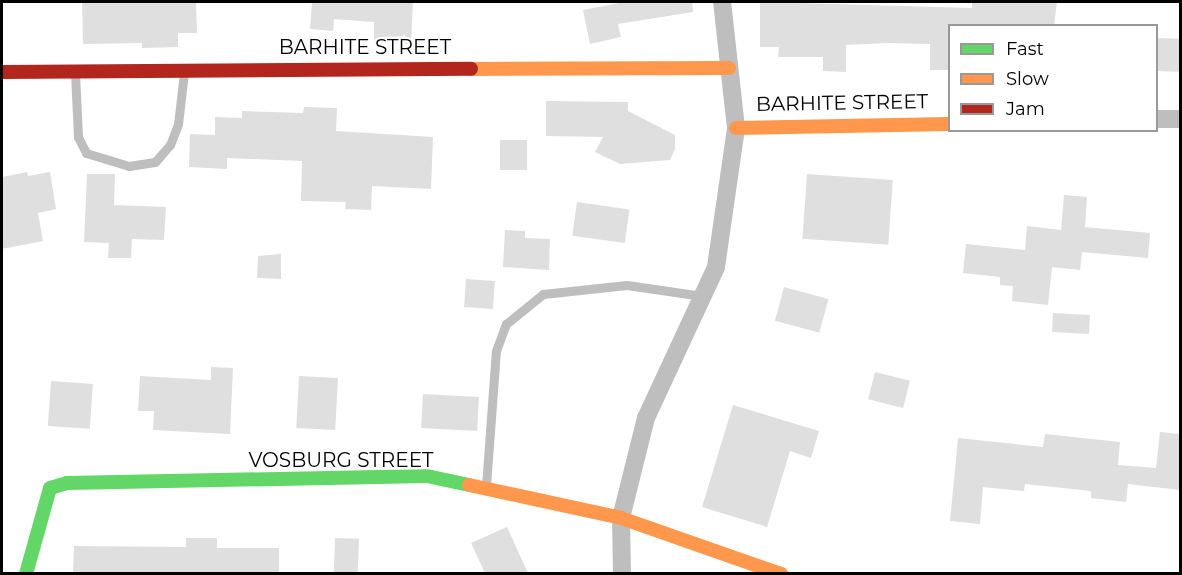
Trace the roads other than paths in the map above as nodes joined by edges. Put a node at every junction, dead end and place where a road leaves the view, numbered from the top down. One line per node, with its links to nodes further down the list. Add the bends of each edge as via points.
1 (722, 2): 2 (street)
2 (729, 68): 3 (street, BARHITE STREET); 9 (street)
3 (185, 70): 4 (street, BARHITE STREET); 4 (lane, via 178,124 170,145 155,162 129,166 86,153 78,137)
4 (75, 71): 5 (street, BARHITE STREET)
5 (2, 72)
6 (1158, 119): 7 (street)
7 (1180, 119)
8 (948, 124): 9 (street, BARHITE STREET)
9 (736, 128): 10 (street, via 716,267)
10 (702, 296): 11 (lane, via 627,285 543,294 506,324 496,351); 12 (street, via 646,418)
11 (486, 489): 12 (street, VOSBURG STREET); 13 (street, VOSBURG STREET, via 427,476 68,483 50,488)
12 (621, 518): 14 (street); 15 (street, VOSBURG STREET)
13 (26, 573)
14 (622, 573)
15 (781, 573)

